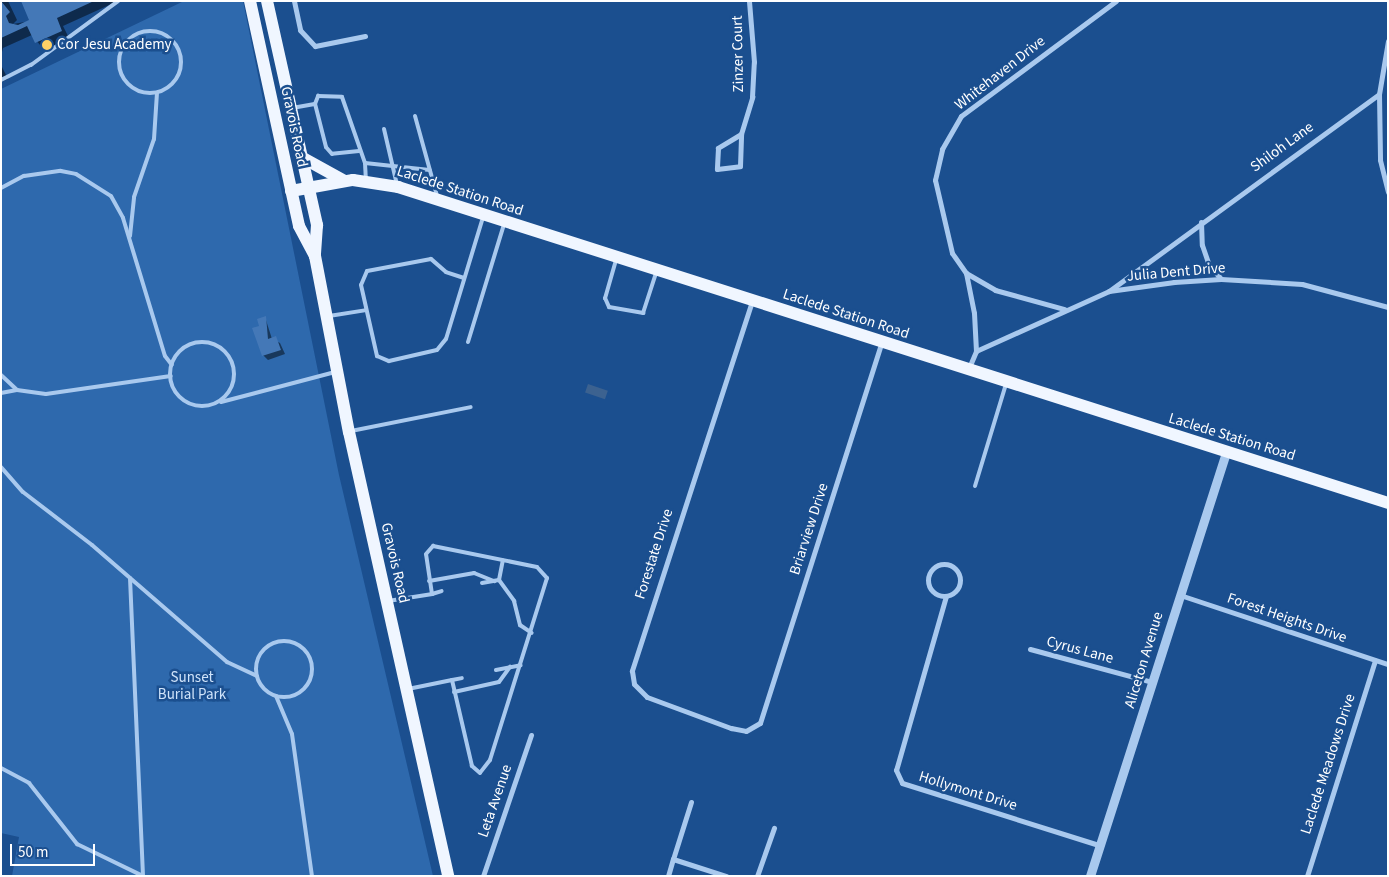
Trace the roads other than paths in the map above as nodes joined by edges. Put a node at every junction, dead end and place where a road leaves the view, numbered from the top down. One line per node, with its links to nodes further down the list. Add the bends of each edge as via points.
1 (118, 1): 9 (lane, via 31,65)
2 (250, 1): 27 (main road, Gravois Road)
3 (267, 1): 13 (main road, Gravois Road)
4 (294, 1): 7 (street, via 300,30 315,46)
5 (749, 1): 16 (street, Zinzer Court, via 752,98)
6 (1116, 1): 37 (street, Whitehaven Drive, via 962,116 942,149 935,180 952,252)
7 (365, 36)
8 (1388, 41): 11 (street)
9 (1, 80)
10 (157, 93): 10 (lane, via 174,82 180,52 168,36 148,30 123,46 119,66 128,85); 33 (lane, via 154,138 134,197)
11 (1379, 94): 28 (street, via 1380,160); 32 (street, Shiloh Lane)
12 (315, 104): 13 (lane); 17 (lane, via 326,147 332,154); 17 (lane, via 318,96 342,97)
13 (292, 108): 18 (main road, Gravois Road)
14 (416, 116): 21 (lane)
15 (384, 129): 20 (lane)
16 (741, 134): 16 (street, Zinzer Court, via 718,148 717,169 740,166)
17 (359, 151): 19 (lane)
18 (303, 158): 22 (main road); 24 (main road, Gravois Road)
19 (365, 163): 20 (lane); 23 (lane)
20 (393, 168): 21 (lane); 25 (lane)
21 (430, 170): 29 (lane)
22 (343, 180): 23 (main road, Laclede Station Road); 24 (main road, Laclede Station Road)
23 (366, 180): 25 (main road, Laclede Station Road)
24 (309, 187): 27 (main road, Laclede Station Road); 34 (main road, Gravois Road, via 317,225)
25 (398, 187): 29 (main road, Laclede Station Road)
26 (1, 188): 33 (lane, via 24,176 47,171 76,174 111,196)
27 (291, 191): 34 (main road, Gravois Road, via 299,226)
28 (1388, 192)
29 (438, 201): 30 (main road, Laclede Station Road)
30 (483, 215): 31 (main road, Laclede Station Road); 38 (lane)
31 (505, 222): 35 (main road, Laclede Station Road); 46 (lane)
32 (1201, 222): 39 (street, via 1208,265); 40 (street, Shiloh Lane)
33 (129, 238): 49 (lane, via 165,356)
34 (315, 256): 45 (main road, Gravois Road)
35 (616, 258): 36 (main road, Laclede Station Road); 36 (lane, via 604,298 609,307 643,313)
36 (657, 271): 41 (main road, Laclede Station Road)
37 (966, 273): 43 (street, Whitehaven Drive, via 995,290); 48 (street, Whitehaven Drive)
38 (464, 278): 44 (lane, via 446,272 431,259 367,271 362,285); 44 (lane, via 446,339 437,350 389,361 378,356)
39 (1221, 279): 40 (street, Julia Dent Drive); 42 (street, Julia Dent Drive, via 1302,284)
40 (1109, 291): 43 (street, Julia Dent Drive)
41 (752, 301): 47 (main road, Laclede Station Road); 88 (street, Forestate Drive, via 632,671 634,684 647,697 731,728 746,731)
42 (1388, 308)
43 (1064, 309): 48 (street, Julia Dent Drive)
44 (365, 310): 45 (lane)
45 (327, 317): 51 (main road, Gravois Road)
46 (468, 342)
47 (882, 342): 50 (main road, Laclede Station Road); 88 (street, Briarview Drive)
48 (976, 351): 50 (street)
49 (172, 365): 53 (lane); 57 (lane, via 176,356 193,343 209,343 223,350 234,378)
50 (968, 370): 54 (main road, Laclede Station Road)
51 (337, 372): 57 (lane); 59 (main road, Gravois Road)
52 (1, 374): 55 (lane)
53 (171, 376): 55 (lane, via 46,394); 57 (lane, via 186,402)
54 (1007, 382): 60 (main road, Laclede Station Road); 62 (lane)
55 (17, 390): 56 (lane)
56 (1, 393)
57 (217, 403)
58 (471, 407): 59 (lane)
59 (349, 432): 73 (main road, Gravois Road)
60 (1226, 452): 63 (main road, Laclede Station Road); 71 (street, Aliceton Avenue)
61 (1, 467): 65 (lane, via 23,492)
62 (975, 486)
63 (1388, 504)
64 (503, 560): 66 (lane); 67 (lane, via 433,546 426,554); 74 (lane, via 537,567 547,578)
65 (130, 578): 81 (lane, via 227,662); 95 (lane)
66 (496, 580): 67 (lane, via 474,573); 68 (lane); 74 (lane, via 514,601 520,626)
67 (429, 581): 70 (lane)
68 (482, 583)
69 (442, 591): 70 (lane)
70 (432, 594): 73 (lane)
71 (1179, 594): 76 (street, Forest Heights Drive); 84 (street, Aliceton Avenue)
72 (946, 596): 72 (street, Hollymont Drive, via 955,592 960,578 951,566 941,565 929,575 929,585 936,594); 93 (street, Hollymont Drive, via 896,770 902,784)
73 (387, 602): 85 (main road, Gravois Road)
74 (532, 633): 78 (lane)
75 (1030, 649): 84 (street, Cyrus Lane)
76 (1375, 660): 77 (street, Forest Heights Drive); 103 (street, Laclede Meadows Drive)
77 (1388, 664)
78 (521, 665): 79 (lane); 86 (lane, via 490,760 480,773 472,766)
79 (510, 667): 80 (lane); 86 (lane, via 499,682)
80 (496, 670)
81 (257, 676): 87 (lane, via 264,688); 87 (lane, via 258,659 268,646 284,641 300,647 310,660 310,678 292,695)
82 (462, 678): 83 (lane)
83 (452, 680): 85 (lane); 86 (lane)
84 (1152, 682): 93 (street, Aliceton Avenue)
85 (406, 690): 97 (main road, Gravois Road)
86 (454, 692)
87 (276, 696): 96 (lane, via 292,734)
88 (760, 723)
89 (531, 735): 98 (street, Leta Avenue)
90 (1, 768): 95 (lane, via 29,783 77,844)
91 (691, 802): 94 (street)
92 (774, 828): 101 (street)
93 (1099, 845): 102 (street, Aliceton Avenue)
94 (673, 859): 99 (street); 100 (street)
95 (143, 876)
96 (312, 876)
97 (448, 876)
98 (483, 876)
99 (668, 876)
100 (726, 876)
101 (757, 876)
102 (1090, 876)
103 (1307, 876)

